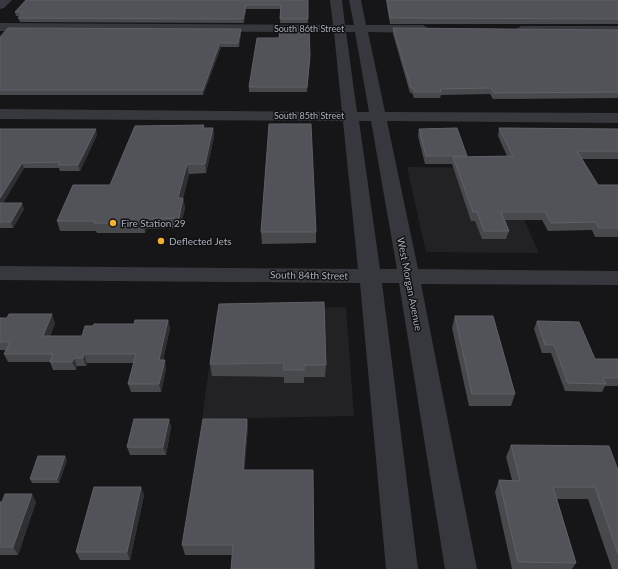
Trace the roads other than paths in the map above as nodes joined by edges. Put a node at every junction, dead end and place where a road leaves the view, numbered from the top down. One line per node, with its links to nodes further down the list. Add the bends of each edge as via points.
1 (6, 0): 4 (street)
2 (336, 0): 6 (street, West Morgan Avenue)
3 (355, 0): 6 (street, West Morgan Avenue)
4 (0, 6)
5 (0, 27): 6 (street, South 86th Street)
6 (350, 29): 7 (street, South 86th Street); 11 (street, West Morgan Avenue); 12 (street, West Morgan Avenue)
7 (436, 29)
8 (508, 30): 9 (street)
9 (618, 30)
10 (0, 114): 11 (street, South 85th Street)
11 (349, 116): 12 (street, South 85th Street); 15 (street, West Morgan Avenue)
12 (378, 116): 13 (street, South 85th Street); 16 (street, West Morgan Avenue)
13 (618, 118)
14 (0, 273): 15 (street, South 84th Street)
15 (370, 276): 16 (street, South 84th Street); 18 (street, West Morgan Avenue)
16 (409, 276): 17 (street, South 84th Street); 19 (street, West Morgan Avenue)
17 (618, 278)
18 (402, 569)
19 (461, 569)

